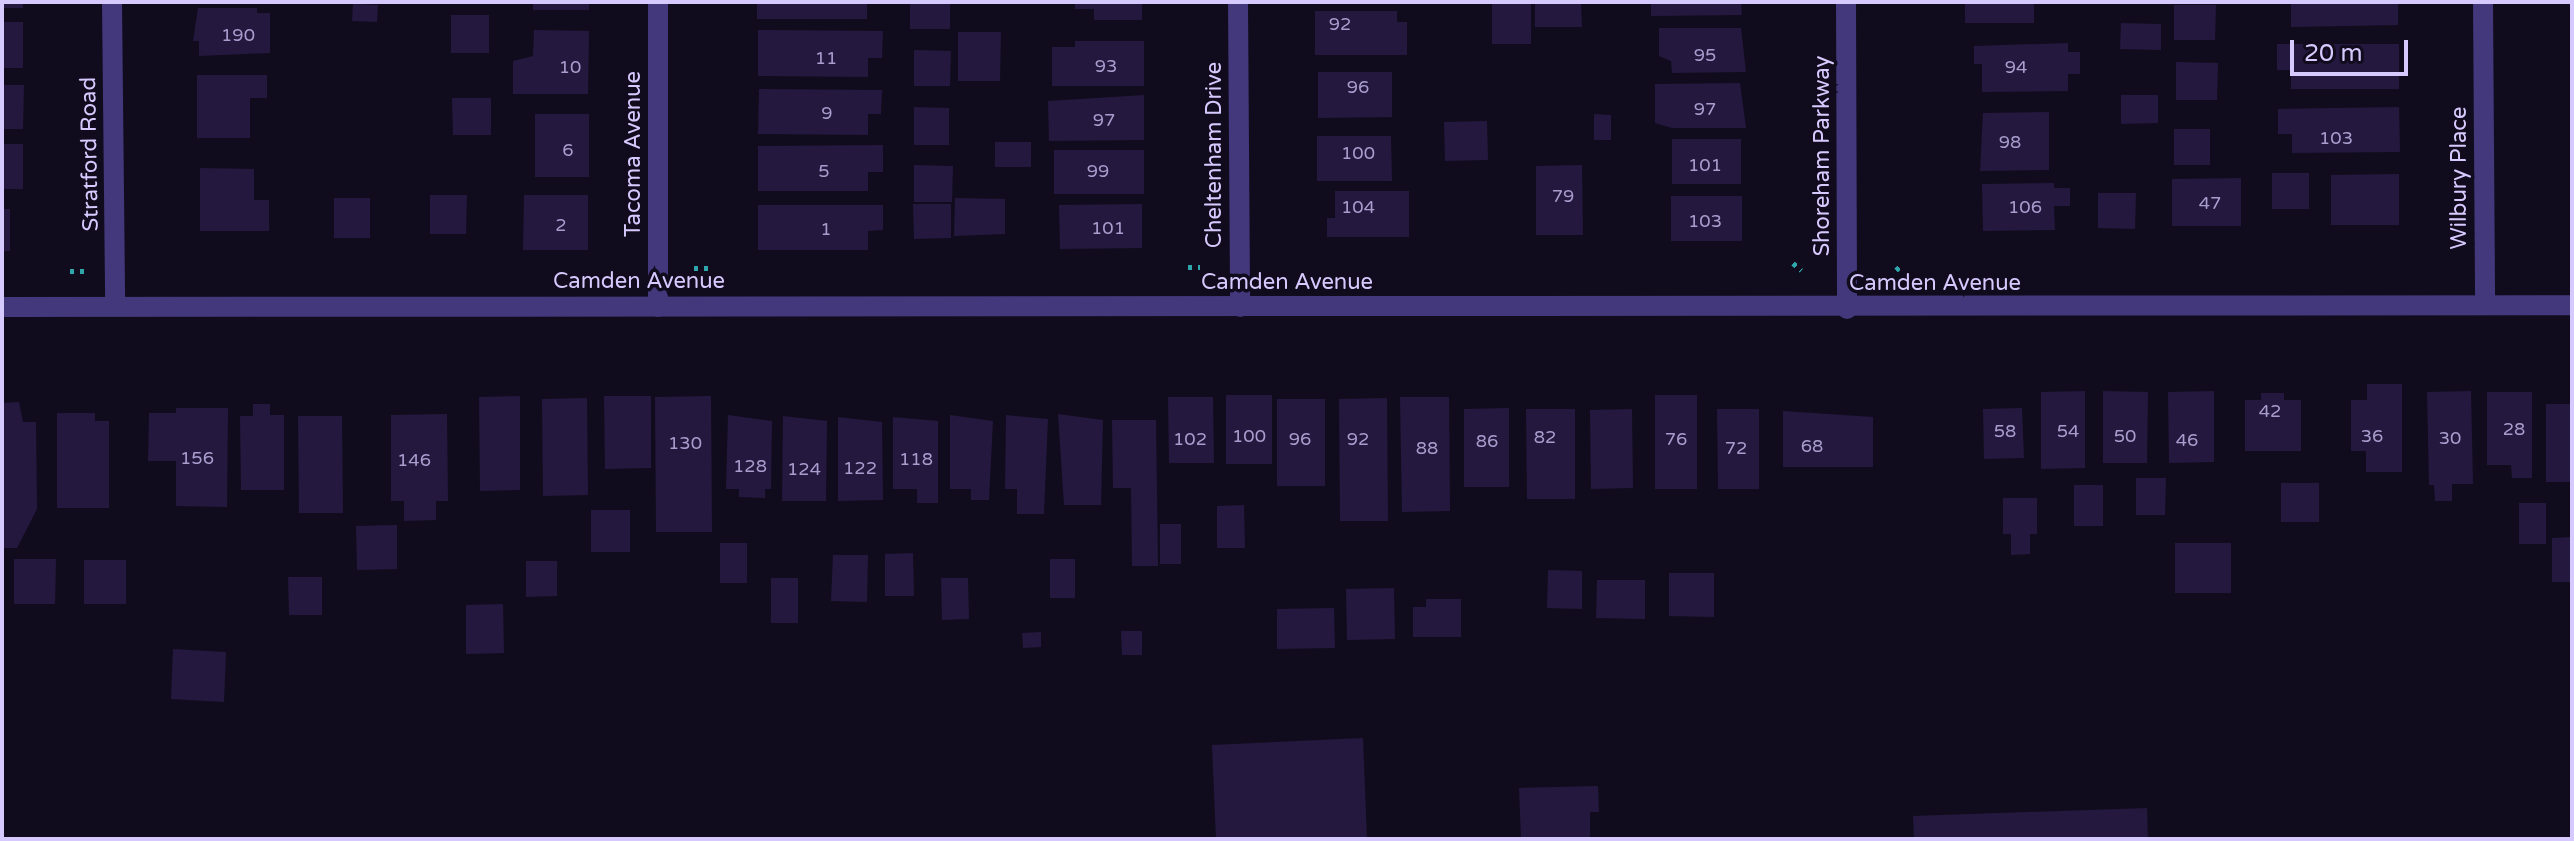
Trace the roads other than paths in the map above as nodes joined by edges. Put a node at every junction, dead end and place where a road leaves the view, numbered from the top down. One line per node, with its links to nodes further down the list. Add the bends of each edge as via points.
1 (112, 2): 8 (street, Stratford Road)
2 (658, 2): 10 (street, Tacoma Avenue)
3 (1238, 2): 11 (street, Cheltenham Drive)
4 (1846, 2): 12 (street, Shoreham Parkway)
5 (2483, 2): 6 (street, Wilbury Place)
6 (2485, 305): 7 (street, Camden Avenue); 12 (street, Camden Avenue)
7 (2572, 305)
8 (115, 306): 9 (street, Camden Avenue); 10 (street, Camden Avenue)
9 (2, 307)
10 (658, 307): 11 (street, Camden Avenue)
11 (1240, 307): 12 (street, Camden Avenue)
12 (1847, 309)

